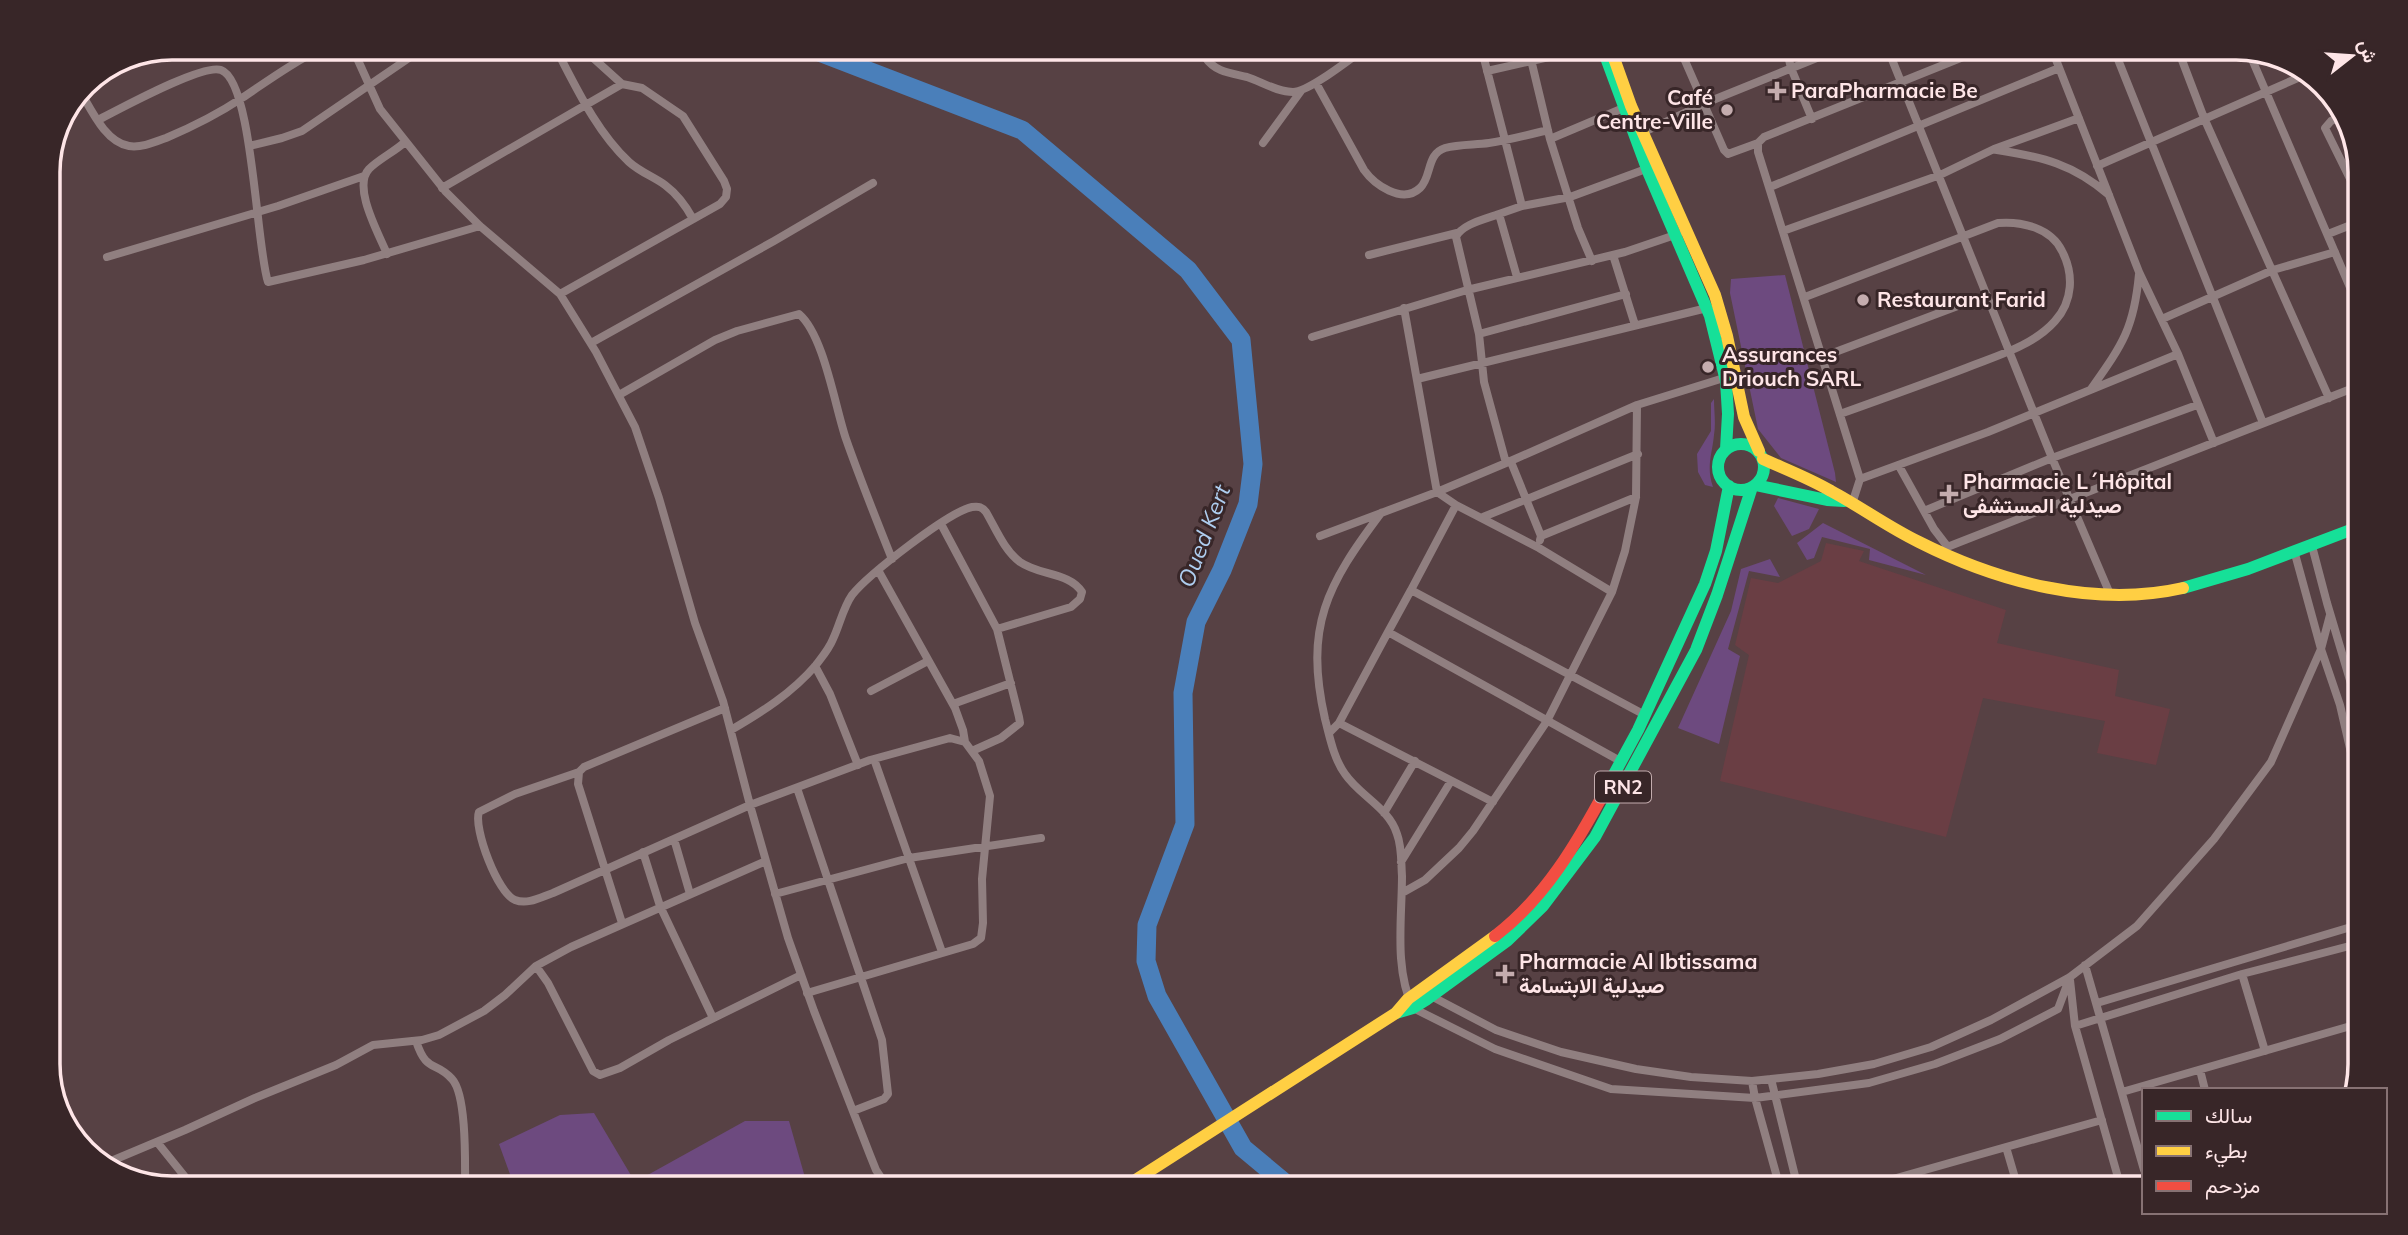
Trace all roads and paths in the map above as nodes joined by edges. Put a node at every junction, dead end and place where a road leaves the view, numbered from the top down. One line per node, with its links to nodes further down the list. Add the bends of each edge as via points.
1 (302, 59): 33 (street)
2 (357, 59): 29 (street)
3 (408, 59): 29 (street)
4 (561, 59): 35 (street)
5 (594, 59): 28 (street)
6 (1206, 59): 30 (street, via 1220,70 1277,89)
7 (1350, 59): 27 (street)
8 (1484, 59): 24 (street)
9 (1537, 59): 20 (street)
10 (1606, 59): 36 (main road, RN2)
11 (1615, 59): 44 (main road, RN2)
12 (1684, 59): 34 (street)
13 (1789, 59): 22 (street)
14 (1813, 59): 22 (street)
15 (1892, 59): 26 (street)
16 (1958, 59): 26 (street)
17 (2056, 59): 23 (street)
18 (2118, 59): 47 (street)
19 (2181, 59): 38 (street)
20 (1532, 60): 24 (street); 43 (street)
21 (2253, 61): 31 (street)
22 (1791, 68): 34 (street); 39 (street)
23 (2059, 68): 37 (street); 42 (street)
24 (1487, 71): 45 (street)
25 (2299, 78): 31 (street)
26 (1902, 81): 39 (street); 42 (street)
27 (1316, 83): 30 (street); 45 (street, via 1371,181 1393,192 1420,189 1440,150)
28 (622, 84): 35 (street); 65 (street, via 642,89 683,116 724,181 726,197)
29 (369, 86): 46 (street, via 380,110); 50 (street, via 302,131)
30 (1301, 91): 48 (street)
31 (2266, 92): 38 (street); 71 (street)
32 (86, 100): 41 (street)
33 (240, 100): 41 (street, via 187,130 135,146 116,141); 41 (street, via 229,76 218,69 173,83); 50 (street)
34 (1703, 104): 44 (street); 49 (street, via 1728,154)
35 (585, 105): 59 (street); 65 (street, via 629,162 668,187)
36 (1621, 109): 43 (street); 44 (main road, RN2)
37 (2079, 118): 51 (street); 52 (street)
38 (2204, 118): 47 (street); 79 (street)
39 (1812, 119): 49 (street, via 1764,137)
40 (2335, 119): 55 (street, via 2325,128)
41 (98, 120)
42 (1919, 125): 54 (street); 58 (street)
43 (1549, 134): 45 (street); 60 (street)
44 (1639, 135): 53 (main road, RN2); 70 (main road, RN2)
45 (1504, 141): 62 (street)
46 (405, 142): 56 (street); 59 (street)
47 (2151, 142): 52 (street); 87 (street)
48 (1263, 143)
49 (1758, 144): 58 (street)
50 (249, 146): 63 (street)
51 (1994, 149): 54 (street); 61 (street, via 2040,157 2077,171)
52 (2097, 166): 61 (street)
53 (1646, 169): 60 (street); 70 (main road, RN2)
54 (1940, 175): 68 (street); 72 (street)
55 (2348, 175)
56 (364, 176): 63 (street); 74 (street, via 363,192)
57 (873, 183): 95 (street)
58 (1770, 187): 68 (street)
59 (442, 188): 66 (street)
60 (1570, 197): 62 (street); 78 (street)
61 (2111, 197): 80 (street)
62 (1522, 206): 64 (street)
63 (258, 212): 74 (street, via 268,282); 77 (street)
64 (1499, 214): 69 (street); 81 (street)
65 (693, 219): 84 (street)
66 (480, 226): 74 (street); 84 (street)
67 (2348, 226): 71 (street)
68 (1783, 231): 88 (street)
69 (1457, 233): 75 (street); 83 (street)
70 (1681, 233): 76 (street); 90 (main road, RN2); 114 (main road, RN2, via 1716,295 1744,417)
71 (2328, 234): 73 (street)
72 (1964, 236): 86 (street); 88 (street); 96 (street, via 1998,223 2034,227 2051,237 2067,262 2070,288 2065,307 2047,330)
73 (2335, 251): 79 (street); 82 (street)
74 (387, 254)
75 (1369, 255)
76 (1613, 255): 78 (street); 85 (street)
77 (107, 257)
78 (1592, 261): 81 (street)
79 (2273, 270): 87 (street); 105 (street)
80 (2139, 272): 91 (street); 102 (street, via 2135,312 2123,342)
81 (1517, 277): 83 (street)
82 (2348, 282)
83 (1468, 290): 89 (street); 93 (street)
84 (560, 294): 95 (street)
85 (1626, 294): 92 (street); 93 (street)
86 (1987, 295): 96 (street); 98 (street)
87 (2213, 296): 91 (street); 110 (street)
88 (1805, 297): 98 (street)
89 (1404, 308): 94 (street); 101 (street)
90 (1707, 308): 92 (street); 100 (main road, RN2)
91 (2162, 319): 97 (street)
92 (1635, 325): 99 (street)
93 (1479, 334): 99 (street)
94 (1312, 337)
95 (591, 343): 104 (street)
96 (2010, 351): 108 (street); 109 (street)
97 (2178, 354): 102 (street); 107 (street)
98 (1822, 357): 109 (street)
99 (1481, 362): 101 (street); 116 (street)
100 (1727, 377): 106 (street); 112 (main road, RN2)
101 (1417, 379): 121 (street)
102 (2091, 389): 108 (street)
103 (2348, 390): 105 (street)
104 (619, 395): 138 (street, via 715,340 799,314 811,328 820,351 845,436); 154 (street, via 644,449)
105 (2329, 398): 110 (street)
106 (1637, 405): 113 (street); 116 (street)
107 (2197, 405): 111 (street); 115 (street)
108 (2036, 412): 115 (street); 117 (street)
109 (1840, 414): 118 (street)
110 (2263, 423): 111 (street)
111 (2214, 443): 124 (street)
112 (1726, 449): 114 (main road, via 1745,444); 119 (main road, RN2, via 1718,468)
113 (1638, 454): 122 (street); 123 (street)
114 (1761, 455): 120 (main road, RN2, via 1764,471); 125 (main road)
115 (2052, 458): 124 (street); 127 (street)
116 (1508, 462): 121 (street); 123 (street)
117 (1899, 466): 118 (street); 127 (street)
118 (1860, 479): 125 (street)
119 (1729, 486): 120 (main road, via 1740,490); 155 (main road, RN2, via 1705,584)
120 (1754, 486): 125 (main road); 197 (main road, RN2, via 1696,650 1595,837 1530,919 1490,955)
121 (1437, 492): 126 (street); 128 (street)
122 (1636, 497): 133 (street); 141 (street)
123 (1527, 499): 129 (street); 133 (street)
124 (2070, 500): 136 (street); 142 (street)
125 (1849, 503): 136 (main road)
126 (1456, 505): 129 (street); 140 (street)
127 (1924, 511): 136 (street)
128 (1381, 513): 132 (street); 159 (street, via 1339,573 1325,605 1317,672)
129 (1483, 517): 135 (street)
130 (941, 524): 138 (street); 144 (street); 144 (street, via 975,506 982,508 1018,560 1044,574 1067,578 1082,592 1071,607)
131 (2348, 531): 134 (main road)
132 (1320, 536)
133 (1541, 536): 135 (street)
134 (2312, 546): 137 (main road); 143 (street)
135 (1538, 548): 141 (street)
136 (1942, 549): 142 (main road, via 2013,580)
137 (2295, 554): 142 (main road, via 2179,589); 146 (street)
138 (891, 559): 139 (street)
139 (878, 570): 147 (street); 148 (street, via 852,595 833,641)
140 (1411, 590): 145 (street); 150 (street)
141 (1612, 592): 150 (street)
142 (2110, 594)
143 (2330, 615): 146 (street); 149 (street)
144 (997, 629): 151 (street)
145 (1388, 632): 156 (street); 157 (street)
146 (2321, 649): 160 (street); 190 (street, via 2271,762 2214,839 2137,926)
147 (928, 661): 152 (street); 153 (street)
148 (815, 666): 158 (street, via 792,690); 166 (street)
149 (2348, 674)
150 (1570, 676): 155 (street); 156 (street)
151 (1011, 683): 153 (street); 162 (street, via 1020,723)
152 (871, 691)
153 (953, 704): 161 (street)
154 (725, 708): 158 (street); 167 (street)
155 (1645, 715): 165 (main road, RN2)
156 (1547, 721): 165 (street); 170 (street)
157 (1339, 723): 159 (street); 164 (street)
158 (731, 730): 171 (street)
159 (1329, 733): 172 (street, via 1345,775)
160 (2348, 740)
161 (965, 742): 162 (street); 163 (street, via 950,737)
162 (972, 751): 175 (street, via 990,796)
163 (874, 759): 166 (street); 177 (street)
164 (1415, 761): 168 (street); 172 (street)
165 (1622, 762): 199 (main road, RN2, via 1532,904)
166 (858, 765): 169 (street)
167 (579, 772): 180 (street, via 578,784); 180 (street, via 485,808 477,817 478,828 500,888 514,900 531,901)
168 (1451, 781): 170 (street); 179 (street)
169 (797, 788): 171 (street); 181 (street)
170 (1493, 802): 182 (street, via 1459,848 1425,880)
171 (750, 805): 174 (street); 178 (street)
172 (1384, 813): 179 (street, via 1397,833)
173 (1041, 838): 175 (street)
174 (674, 839): 176 (street); 183 (street)
175 (986, 845): 177 (street); 189 (street, via 981,938)
176 (643, 852): 180 (street); 185 (street)
177 (909, 858): 181 (street); 189 (street)
178 (766, 861): 183 (street); 184 (street)
179 (1401, 862): 182 (street)
180 (604, 870): 186 (street)
181 (827, 880): 184 (street); 194 (street)
182 (1402, 893): 199 (street, via 1402,959)
183 (690, 894): 185 (street)
184 (775, 894): 193 (street)
185 (660, 906): 186 (street); 200 (street)
186 (622, 923): 191 (street)
187 (2348, 928): 198 (street)
188 (2348, 946): 192 (street)
189 (942, 952): 194 (street)
190 (2085, 965): 195 (street); 198 (street)
191 (536, 966): 200 (street, via 593,1071 600,1075); 204 (street, via 475,1016)
192 (2242, 974): 201 (street); 205 (street)
193 (801, 975): 196 (street); 200 (street)
194 (861, 976): 196 (street); 213 (street, via 882,1040 889,1089 884,1099)
195 (2070, 977): 202 (street); 207 (street, via 1931,1047 1874,1064); 211 (street, via 2058,1009 2000,1039 1868,1083)
196 (807, 993): 213 (street)
197 (1431, 996): 199 (main road, RN2); 208 (street, via 1496,1030 1561,1052 1636,1069)
198 (2097, 1003): 201 (street)
199 (1411, 1004): 212 (street, via 1495,1049 1611,1089); 222 (main road, RN2)
200 (713, 1018)
201 (2102, 1018): 202 (street); 210 (street)
202 (2075, 1026): 214 (street)
203 (2348, 1027): 205 (street)
204 (416, 1041): 215 (street, via 373,1045); 220 (street, via 423,1059 456,1085)
205 (2265, 1051): 206 (street)
206 (2200, 1070): 209 (street); 210 (street)
207 (1771, 1079): 208 (street); 211 (street)
208 (1752, 1081): 212 (street)
209 (2204, 1088)
210 (2122, 1093): 218 (street)
211 (1774, 1096): 212 (street); 224 (street)
212 (1755, 1098): 223 (street)
213 (853, 1111): 221 (street)
214 (2102, 1120): 216 (street); 227 (street)
215 (157, 1142): 217 (street); 219 (street)
216 (2006, 1147): 225 (street); 226 (street)
217 (114, 1160)
218 (2142, 1163)
219 (184, 1176)
220 (464, 1176)
221 (880, 1176)
222 (1141, 1176)
223 (1777, 1176)
224 (1795, 1176)
225 (1911, 1176)
226 (2014, 1176)
227 (2118, 1176)

